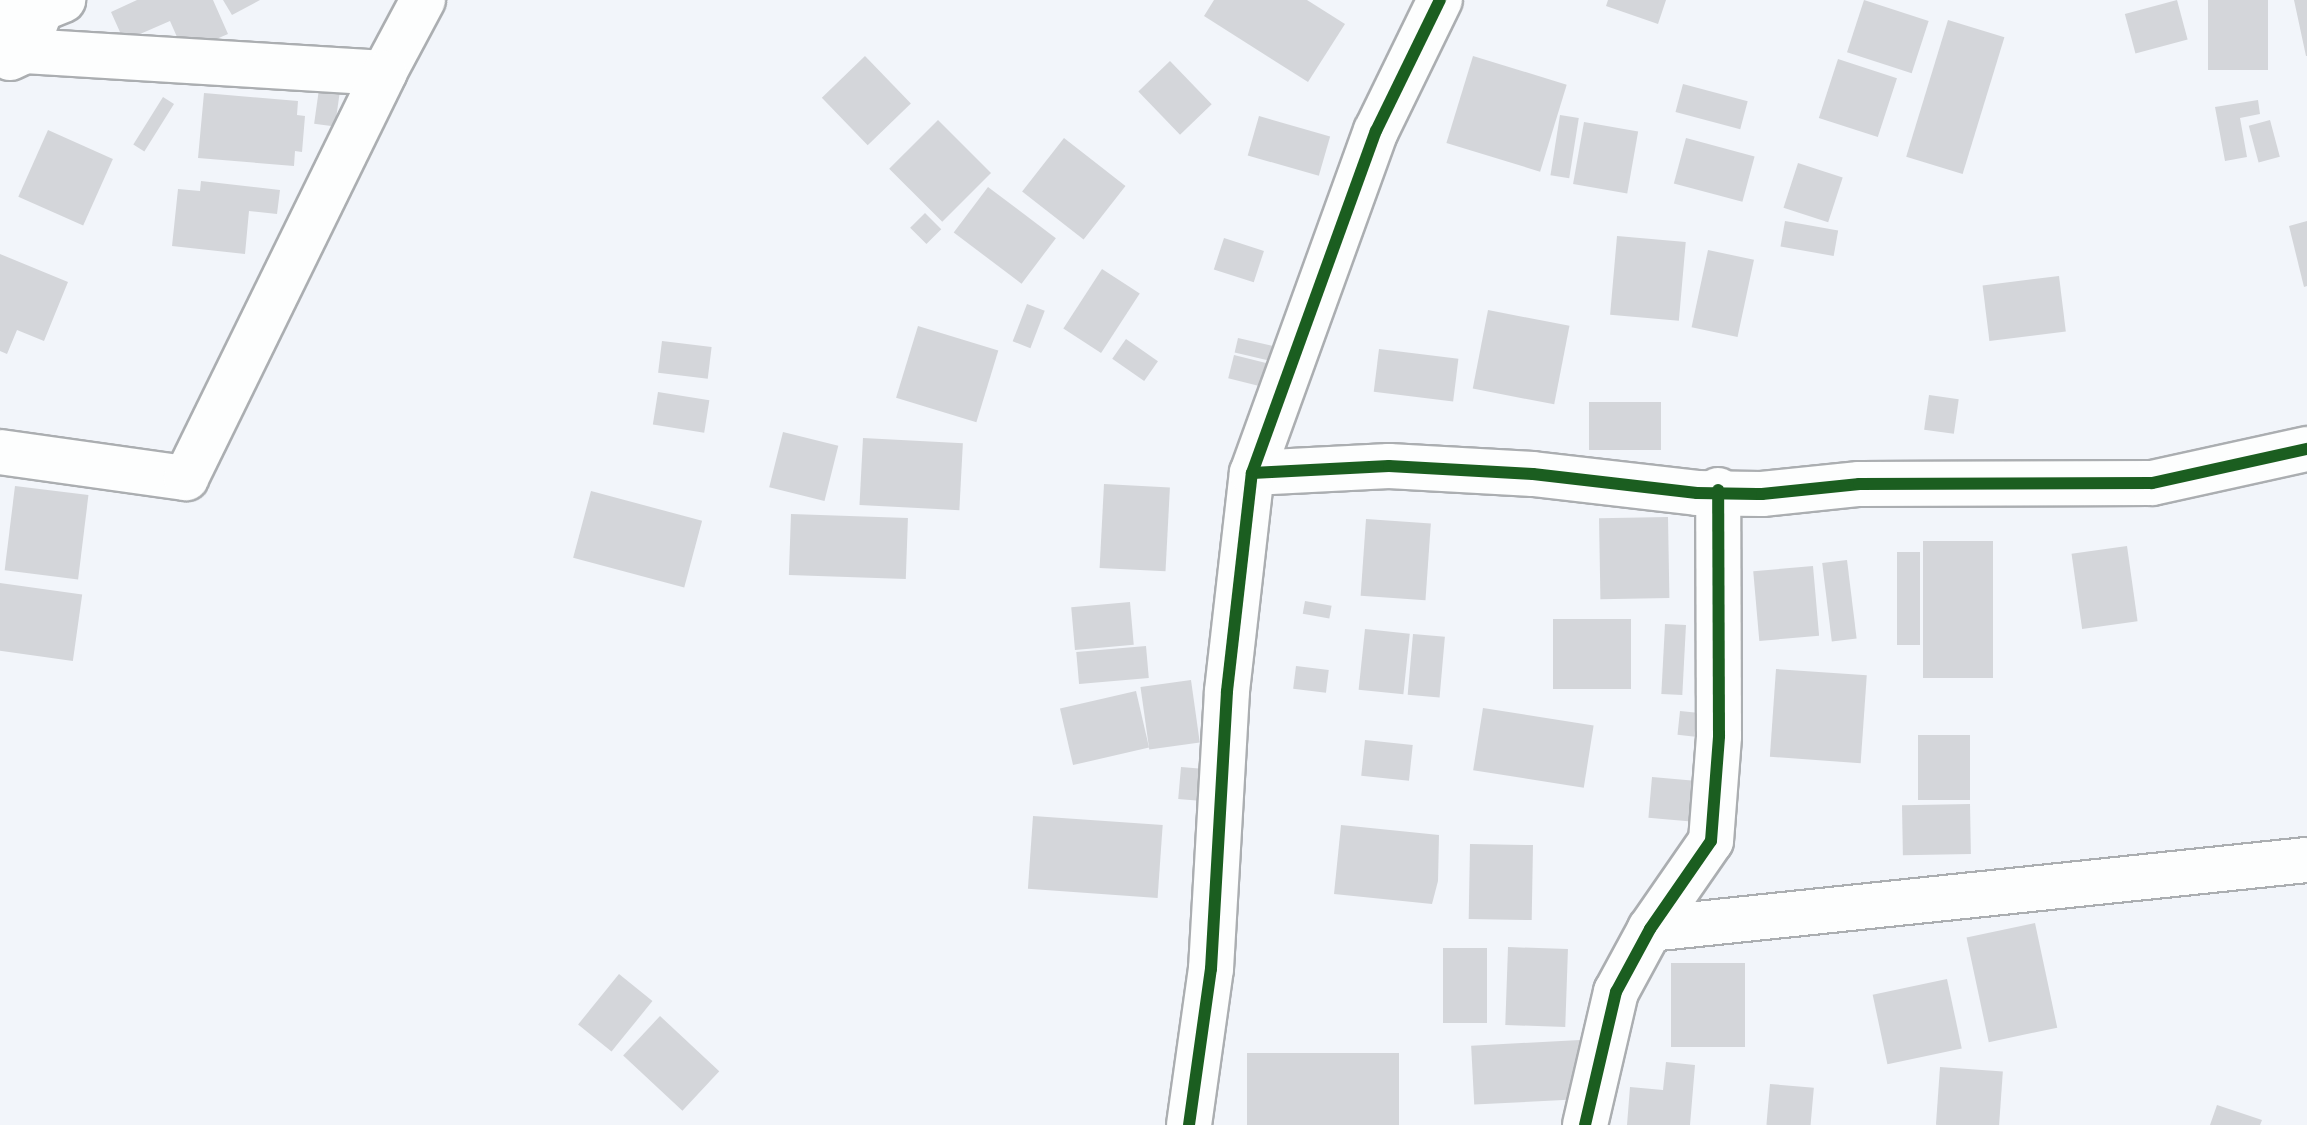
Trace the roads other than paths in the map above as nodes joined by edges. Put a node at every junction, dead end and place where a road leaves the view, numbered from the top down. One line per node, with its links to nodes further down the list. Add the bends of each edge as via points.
1 (3, 0): 5 (street)
2 (63, 0): 5 (street, via 41,9)
3 (423, 0): 6 (street)
4 (1440, 0): 9 (street, via 1376,131)
5 (12, 56): 6 (street)
6 (384, 73): 8 (street, via 186,478)
7 (2307, 449): 10 (street, via 2152,483 1859,484 1762,494)
8 (0, 452)
9 (1252, 473): 10 (street, via 1389,466 1533,474 1697,493); 13 (street, via 1227,691 1211,969)
10 (1718, 490): 12 (street, via 1719,736 1711,841)
11 (2307, 860): 12 (street)
12 (1650, 929): 14 (street, via 1616,992)
13 (1189, 1125)
14 (1585, 1125)

